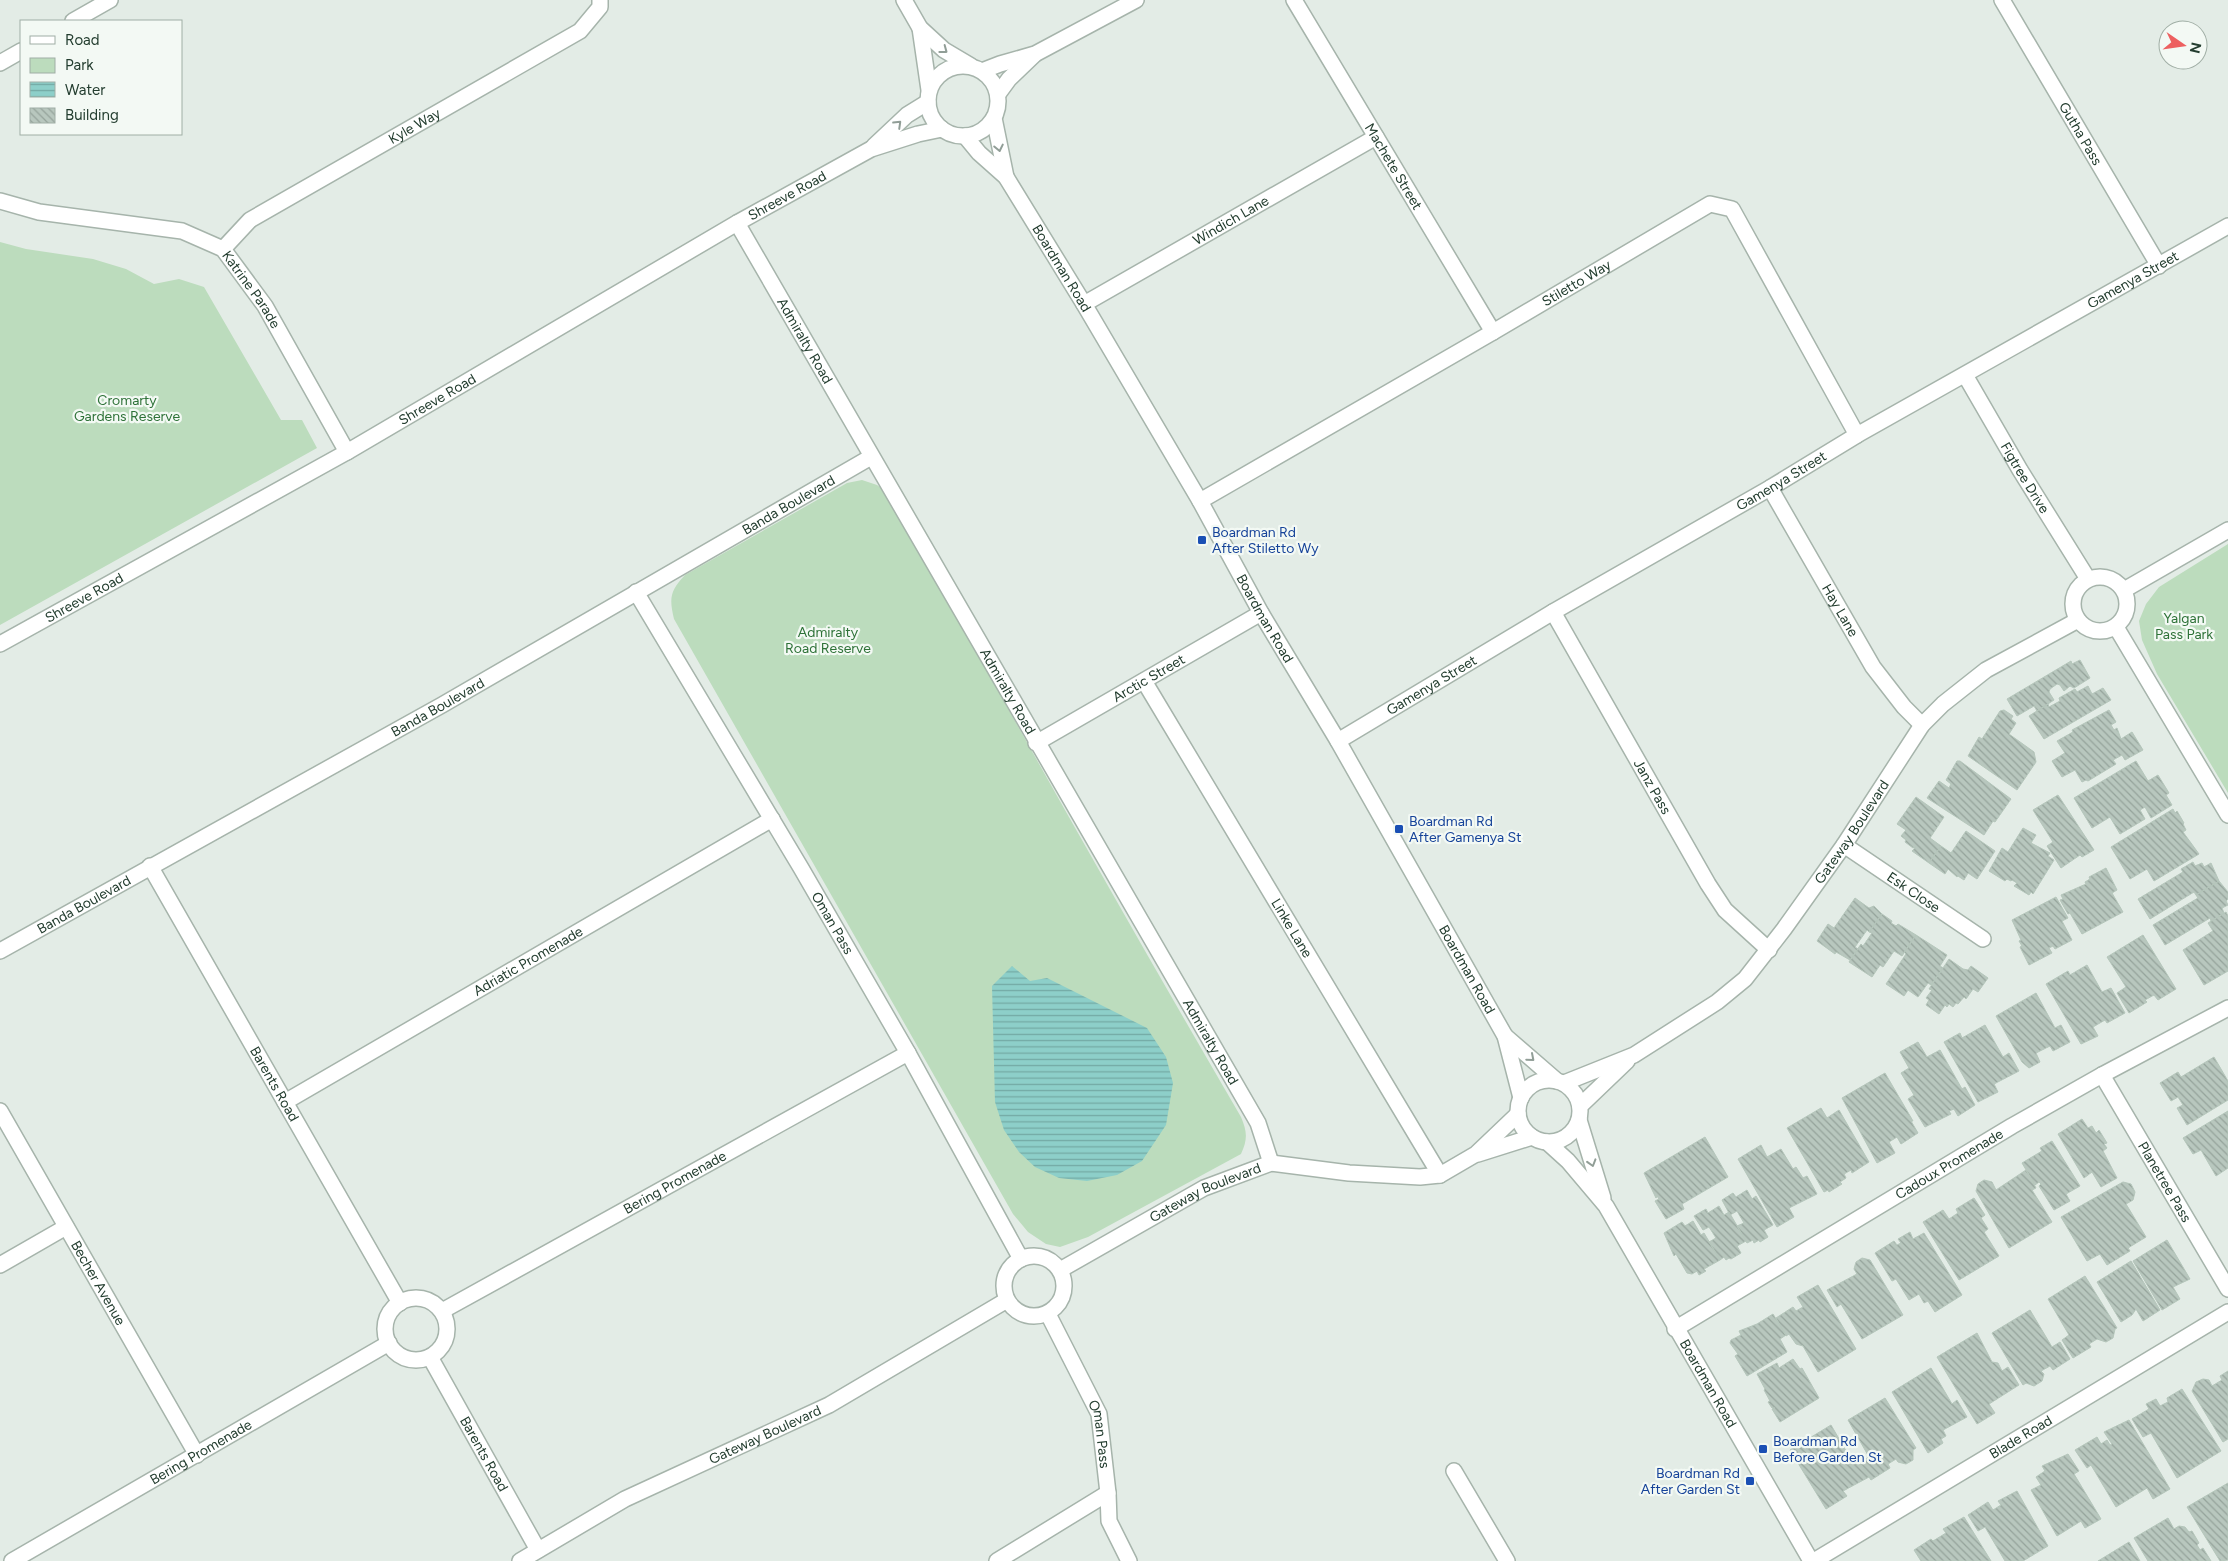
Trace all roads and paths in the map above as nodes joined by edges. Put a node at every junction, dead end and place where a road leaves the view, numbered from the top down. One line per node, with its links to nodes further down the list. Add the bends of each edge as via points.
1 (110, 0): 7 (street)
2 (600, 0): 24 (street, Kyle Way, via 600,7 580,31 250,220)
3 (904, 0): 8 (street)
4 (1136, 0): 10 (street)
5 (1294, 0): 18 (street, Machete Street)
6 (2002, 0): 25 (street, Gutha Pass)
7 (75, 20)
8 (920, 28): 12 (street, one-way to 12, via 944,50); 14 (street)
9 (20, 52): 11 (street)
10 (1035, 54): 12 (street); 13 (street, via 1009,78)
11 (0, 63)
12 (977, 69): 13 (street, via 990,77); 14 (street, via 950,68 934,80)
13 (998, 94): 15 (street, Boardman Road)
14 (929, 96): 16 (street, via 930,112); 19 (street, Shreeve Road, one-way to 14)
15 (994, 118): 17 (street, via 987,127); 20 (street, Boardman Road, one-way to 20)
16 (942, 129): 17 (street, via 949,134); 19 (street, Shreeve Road)
17 (965, 136): 20 (street, Boardman Road)
18 (1376, 136): 26 (street, Windich Lane); 27 (street, Machete Street)
19 (872, 149): 22 (street, Shreeve Road)
20 (1006, 177): 26 (street, Boardman Road)
21 (0, 201): 24 (street, Katrine Parade, via 39,212 182,231)
22 (737, 224): 30 (street, Shreeve Road); 31 (street, Admiralty Road)
23 (2228, 226): 25 (street, Gamenya Street)
24 (224, 249): 30 (street, Katrine Parade, via 265,306)
25 (2159, 266): 28 (street, Gamenya Street)
26 (1084, 304): 33 (street, Boardman Road)
27 (1493, 332): 29 (street, Stiletto Way, via 1710,204 1732,210); 33 (street, Stiletto Way)
28 (1965, 374): 29 (street, Gamenya Street); 35 (street, Figtree Drive)
29 (1857, 435): 32 (street, Gamenya Street)
30 (347, 452): 42 (street, Shreeve Road)
31 (871, 457): 37 (street, Banda Boulevard); 46 (street, Admiralty Road)
32 (1770, 488): 38 (street, Gamenya Street); 44 (street, Hay Lane, via 1873,667 1904,708)
33 (1200, 502): 39 (street, Boardman Road)
34 (2228, 530): 36 (street)
35 (2088, 579): 36 (street, via 2104,577 2118,583); 40 (street, via 2080,585 2072,602)
36 (2124, 590): 41 (street, via 2128,606)
37 (636, 592): 48 (street, Oman Pass); 50 (street, Banda Boulevard, via 442,705)
38 (1553, 612): 45 (street, Gamenya Street); 52 (street, Janz Pass, via 1725,910)
39 (1261, 613): 43 (street, Arctic Street); 45 (street, Boardman Road)
40 (2078, 620): 41 (street, via 2091,630 2100,632); 44 (street, Gateway Boulevard, via 1986,670)
41 (2116, 627): 47 (street)
42 (0, 644)
43 (1144, 681): 46 (street, Arctic Street); 68 (street, Linke Lane)
44 (1922, 724): 49 (street, Gateway Boulevard)
45 (1338, 741): 55 (street, Boardman Road)
46 (1036, 743): 67 (street, Admiralty Road, via 1258,1123)
47 (2228, 815)
48 (772, 818): 56 (street, Oman Pass); 61 (street, Adriatic Promenade)
49 (1844, 845): 51 (street, Esk Close); 52 (street, Gateway Boulevard)
50 (150, 866): 53 (street, Banda Boulevard); 61 (street, Barents Road)
51 (1983, 939)
52 (1769, 950): 57 (street, Gateway Boulevard, via 1745,978 1717,1002)
53 (0, 951)
54 (2228, 1008): 58 (street, Cadoux Promenade)
55 (1505, 1036): 59 (street, Boardman Road, one-way to 59); 60 (street, Boardman Road)
56 (908, 1053): 71 (street, Oman Pass); 77 (street, Bering Promenade)
57 (1634, 1055): 59 (street, Gateway Boulevard); 63 (street, Gateway Boulevard)
58 (2102, 1075): 74 (street, Planetree Pass); 80 (street, Cadoux Promenade)
59 (1560, 1082): 60 (street, via 1536,1083); 63 (street, Boardman Road, via 1572,1089)
60 (1521, 1098): 64 (street, Boardman Road)
61 (285, 1102): 76 (street, Barents Road)
62 (0, 1111): 70 (street, Becher Avenue)
63 (1579, 1113): 65 (street, via 1570,1134 1555,1142); 69 (street, Boardman Road, one-way to 69)
64 (1518, 1114): 65 (street, Boardman Road, via 1525,1131); 66 (street, Gateway Boulevard)
65 (1540, 1140): 66 (street, Gateway Boulevard); 69 (street, Boardman Road, via 1568,1161)
66 (1476, 1154): 68 (street, Gateway Boulevard)
67 (1271, 1163): 68 (street, Gateway Boulevard, via 1349,1173); 73 (street, Gateway Boulevard, via 1204,1188)
68 (1440, 1175)
69 (1606, 1206): 80 (street, Boardman Road)
70 (66, 1227): 72 (street); 83 (street, Becher Avenue)
71 (1021, 1259): 73 (street, via 1038,1256 1048,1259); 75 (street, via 1009,1269 1004,1286)
72 (0, 1265)
73 (1060, 1270): 79 (street, via 1064,1286 1058,1305)
74 (2228, 1288)
75 (1007, 1300): 79 (street, via 1016,1310 1029,1316); 86 (street, Gateway Boulevard, via 829,1405 625,1499)
76 (400, 1303): 77 (street, via 422,1298); 81 (street, via 393,1309 386,1326)
77 (442, 1311): 82 (street, via 446,1319 446,1337 443,1345)
78 (2228, 1312): 92 (street, Blade Road)
79 (1048, 1314): 85 (street, Oman Pass, via 1099,1414)
80 (1676, 1330): 92 (street, Boardman Road)
81 (389, 1343): 82 (street, via 399,1355 407,1358 423,1360); 83 (street, Bering Promenade)
82 (430, 1357): 86 (street, Barents Road)
83 (197, 1455): 87 (street, Bering Promenade)
84 (1454, 1471): 91 (street)
85 (1108, 1492): 89 (street); 90 (street, Oman Pass, via 1109,1521)
86 (538, 1550): 88 (street, Gateway Boulevard)
87 (12, 1561)
88 (520, 1561)
89 (997, 1561)
90 (1129, 1561)
91 (1507, 1561)
92 (1812, 1561)

